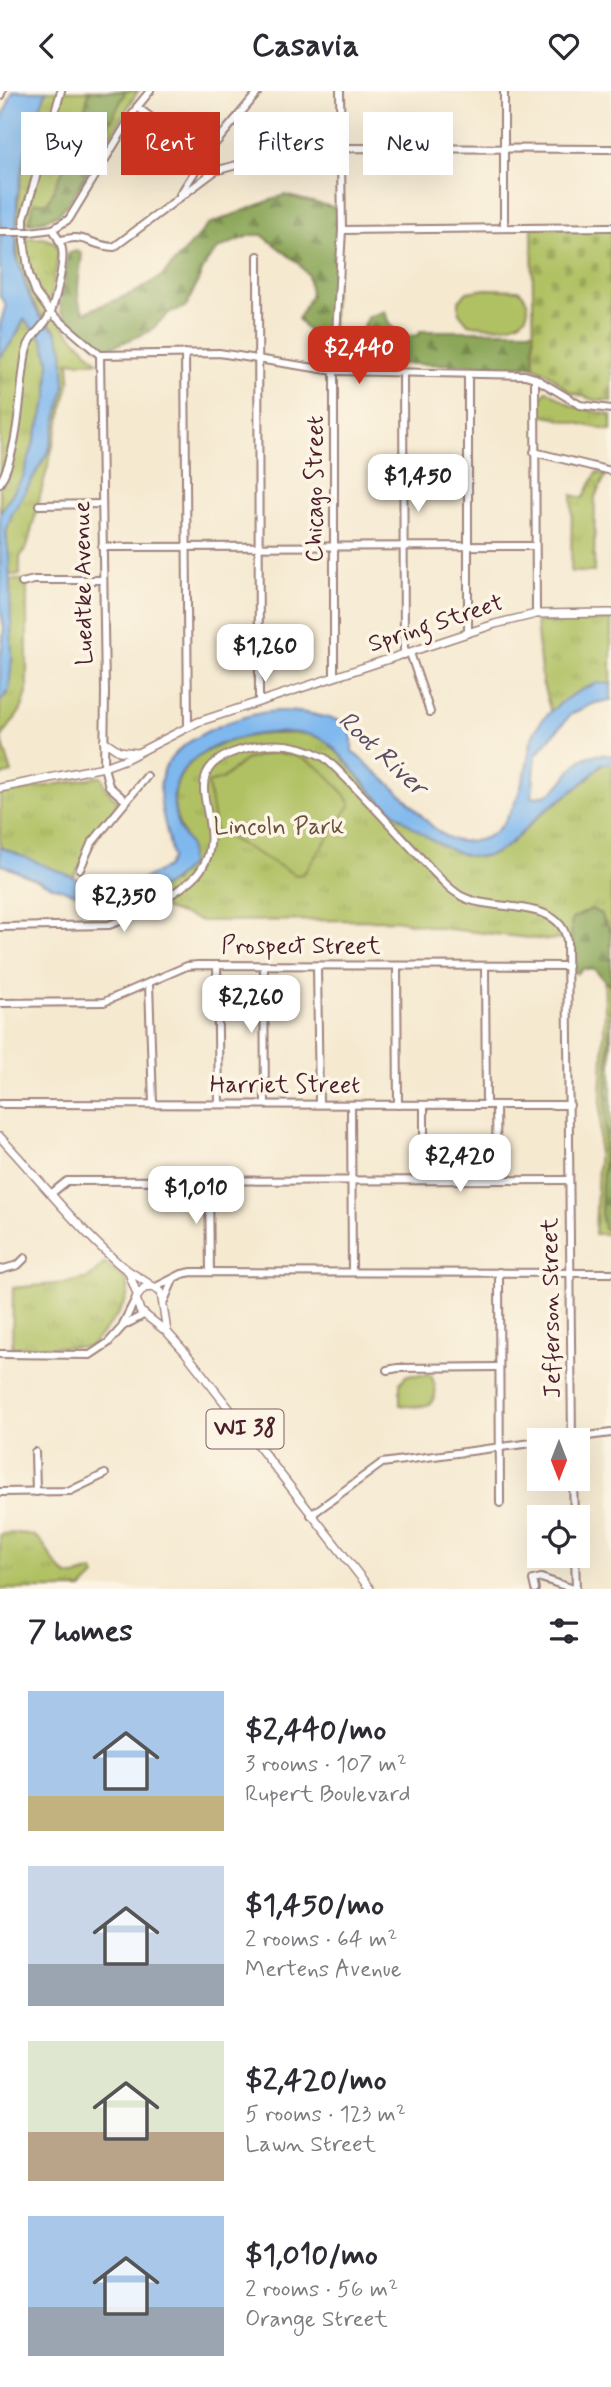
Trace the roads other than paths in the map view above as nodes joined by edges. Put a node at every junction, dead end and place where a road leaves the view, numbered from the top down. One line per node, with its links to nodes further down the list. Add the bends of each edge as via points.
1 (2, 91): 7 (street)
2 (61, 91): 26 (street, via 24,218 29,274)
3 (150, 91): 8 (street)
4 (259, 91): 11 (street)
5 (340, 91): 10 (street, Chicago Street)
6 (503, 91): 13 (street)
7 (0, 96)
8 (137, 107): 9 (street); 21 (street, via 76,209)
9 (144, 112)
10 (341, 112)
11 (220, 138)
12 (349, 148): 13 (street)
13 (503, 149): 14 (street); 19 (street)
14 (611, 149)
15 (193, 175): 18 (street)
16 (210, 175): 18 (street)
17 (342, 175): 22 (street, Chicago Street)
18 (177, 200): 24 (street, via 114,247 80,237)
19 (505, 227): 20 (street); 22 (street)
20 (611, 227)
21 (53, 229): 23 (street, bridge); 24 (street)
22 (342, 230): 30 (street, Chicago Street)
23 (0, 232)
24 (59, 241): 26 (street, via 63,258)
25 (258, 256): 29 (street)
26 (51, 313): 28 (street); 37 (street, via 26,352 17,420)
27 (185, 353): 28 (street); 29 (street); 45 (street)
28 (100, 355): 38 (street, Luedtke Avenue)
29 (258, 360): 30 (street); 46 (street)
30 (334, 372): 31 (street); 41 (street, Chicago Street)
31 (403, 373): 32 (street); 40 (street)
32 (468, 375): 33 (street); 42 (street)
33 (535, 378): 34 (street, via 580,405); 35 (street)
34 (611, 409)
35 (534, 452): 36 (street); 43 (street)
36 (611, 471)
37 (0, 483)
38 (102, 504): 39 (street); 44 (street, Luedtke Avenue)
39 (39, 505)
40 (405, 545): 41 (street); 42 (street); 52 (street)
41 (334, 546): 46 (street); 53 (street, Chicago Street)
42 (468, 546): 43 (street); 51 (street)
43 (535, 546): 50 (street)
44 (102, 547): 45 (street); 47 (street, Luedtke Avenue)
45 (185, 547): 46 (street); 56 (street)
46 (259, 547): 54 (street)
47 (103, 580): 48 (street); 57 (street, Luedtke Avenue)
48 (22, 583)
49 (611, 613): 50 (main road, Spring Street)
50 (536, 614): 51 (main road, Spring Street)
51 (468, 633): 52 (main road, Spring Street)
52 (407, 654): 53 (main road, Spring Street); 55 (street)
53 (334, 677): 54 (main road, Spring Street)
54 (259, 701): 56 (main road, Spring Street)
55 (430, 712)
56 (188, 727): 58 (main road, Spring Street)
57 (104, 741): 58 (main road, via 119,751); 59 (street, Luedtke Avenue)
58 (137, 753): 59 (main road, Spring Street)
59 (104, 767): 61 (main road, Spring Street); 62 (street, Luedtke Avenue, via 109,786)
60 (147, 776): 62 (street)
61 (0, 787)
62 (126, 801): 63 (street, via 91,844)
63 (80, 869)
64 (0, 927): 70 (street, Jefferson Street, via 109,925 185,885 204,866 211,845 203,790 209,768 227,753 286,744 325,758 462,897 545,913 558,920 566,934)
65 (217, 965): 66 (street, Prospect Street); 71 (street, Prospect Street, via 187,967); 75 (street)
66 (264, 965): 67 (street, Prospect Street); 76 (street)
67 (317, 966): 68 (street, Prospect Street); 77 (street)
68 (397, 966): 69 (street, Prospect Street); 79 (street)
69 (485, 966): 70 (street, Prospect Street); 81 (street)
70 (568, 966): 83 (street, Jefferson Street)
71 (149, 984): 72 (street, Prospect Street, via 104,1002); 74 (street)
72 (0, 1003)
73 (0, 1104): 74 (street, Harriet Street)
74 (153, 1104): 75 (street, Harriet Street)
75 (219, 1104): 76 (street, Harriet Street)
76 (265, 1104): 77 (street, Harriet Street)
77 (319, 1104): 78 (street, Harriet Street)
78 (351, 1105): 79 (street, Harriet Street); 86 (street)
79 (398, 1105): 80 (street, Harriet Street)
80 (424, 1105): 81 (street, Harriet Street); 87 (street)
81 (486, 1105): 82 (street, Harriet Street)
82 (496, 1105): 83 (street, Harriet Street); 85 (street)
83 (570, 1105): 88 (street, Jefferson Street)
84 (0, 1137): 90 (main road, WI 38)
85 (497, 1179): 87 (street); 88 (street)
86 (351, 1180): 87 (street); 89 (street); 94 (street)
87 (424, 1180)
88 (569, 1180): 97 (street, Jefferson Street)
89 (209, 1181): 90 (street, via 68,1181); 93 (street)
90 (52, 1193): 96 (main road, WI 38)
91 (25, 1258): 92 (street, via 19,1265)
92 (0, 1270)
93 (210, 1272): 94 (street); 99 (street, via 182,1274)
94 (352, 1272): 95 (street)
95 (499, 1272): 97 (street); 107 (street)
96 (129, 1273): 100 (main road, WI 38); 101 (main road, WI 38)
97 (570, 1273): 98 (street); 109 (street, Jefferson Street)
98 (611, 1273)
99 (173, 1280): 100 (street); 102 (street)
100 (154, 1287): 101 (main road, via 144,1288); 102 (main road, WI 38)
101 (136, 1296): 103 (main road, WI 38, via 137,1307); 104 (street)
102 (163, 1304): 103 (main road, via 157,1313); 105 (main road, WI 38)
103 (145, 1314): 104 (street); 105 (main road, WI 38)
104 (123, 1326): 106 (street, via 90,1355)
105 (167, 1332): 119 (main road, WI 38)
106 (0, 1354)
107 (498, 1367): 108 (street); 113 (street)
108 (387, 1370)
109 (572, 1428)
110 (611, 1433): 111 (street)
111 (590, 1436)
112 (527, 1444): 113 (street)
113 (499, 1448): 118 (street); 119 (street, via 382,1463)
114 (35, 1451): 117 (street)
115 (105, 1474): 117 (street, via 70,1491)
116 (0, 1492): 117 (street)
117 (36, 1492)
118 (500, 1503)
119 (311, 1515): 121 (main road, WI 38)
120 (575, 1568): 123 (street)
121 (370, 1589)
122 (535, 1589): 123 (street, via 533,1580 541,1578)
123 (575, 1589)

